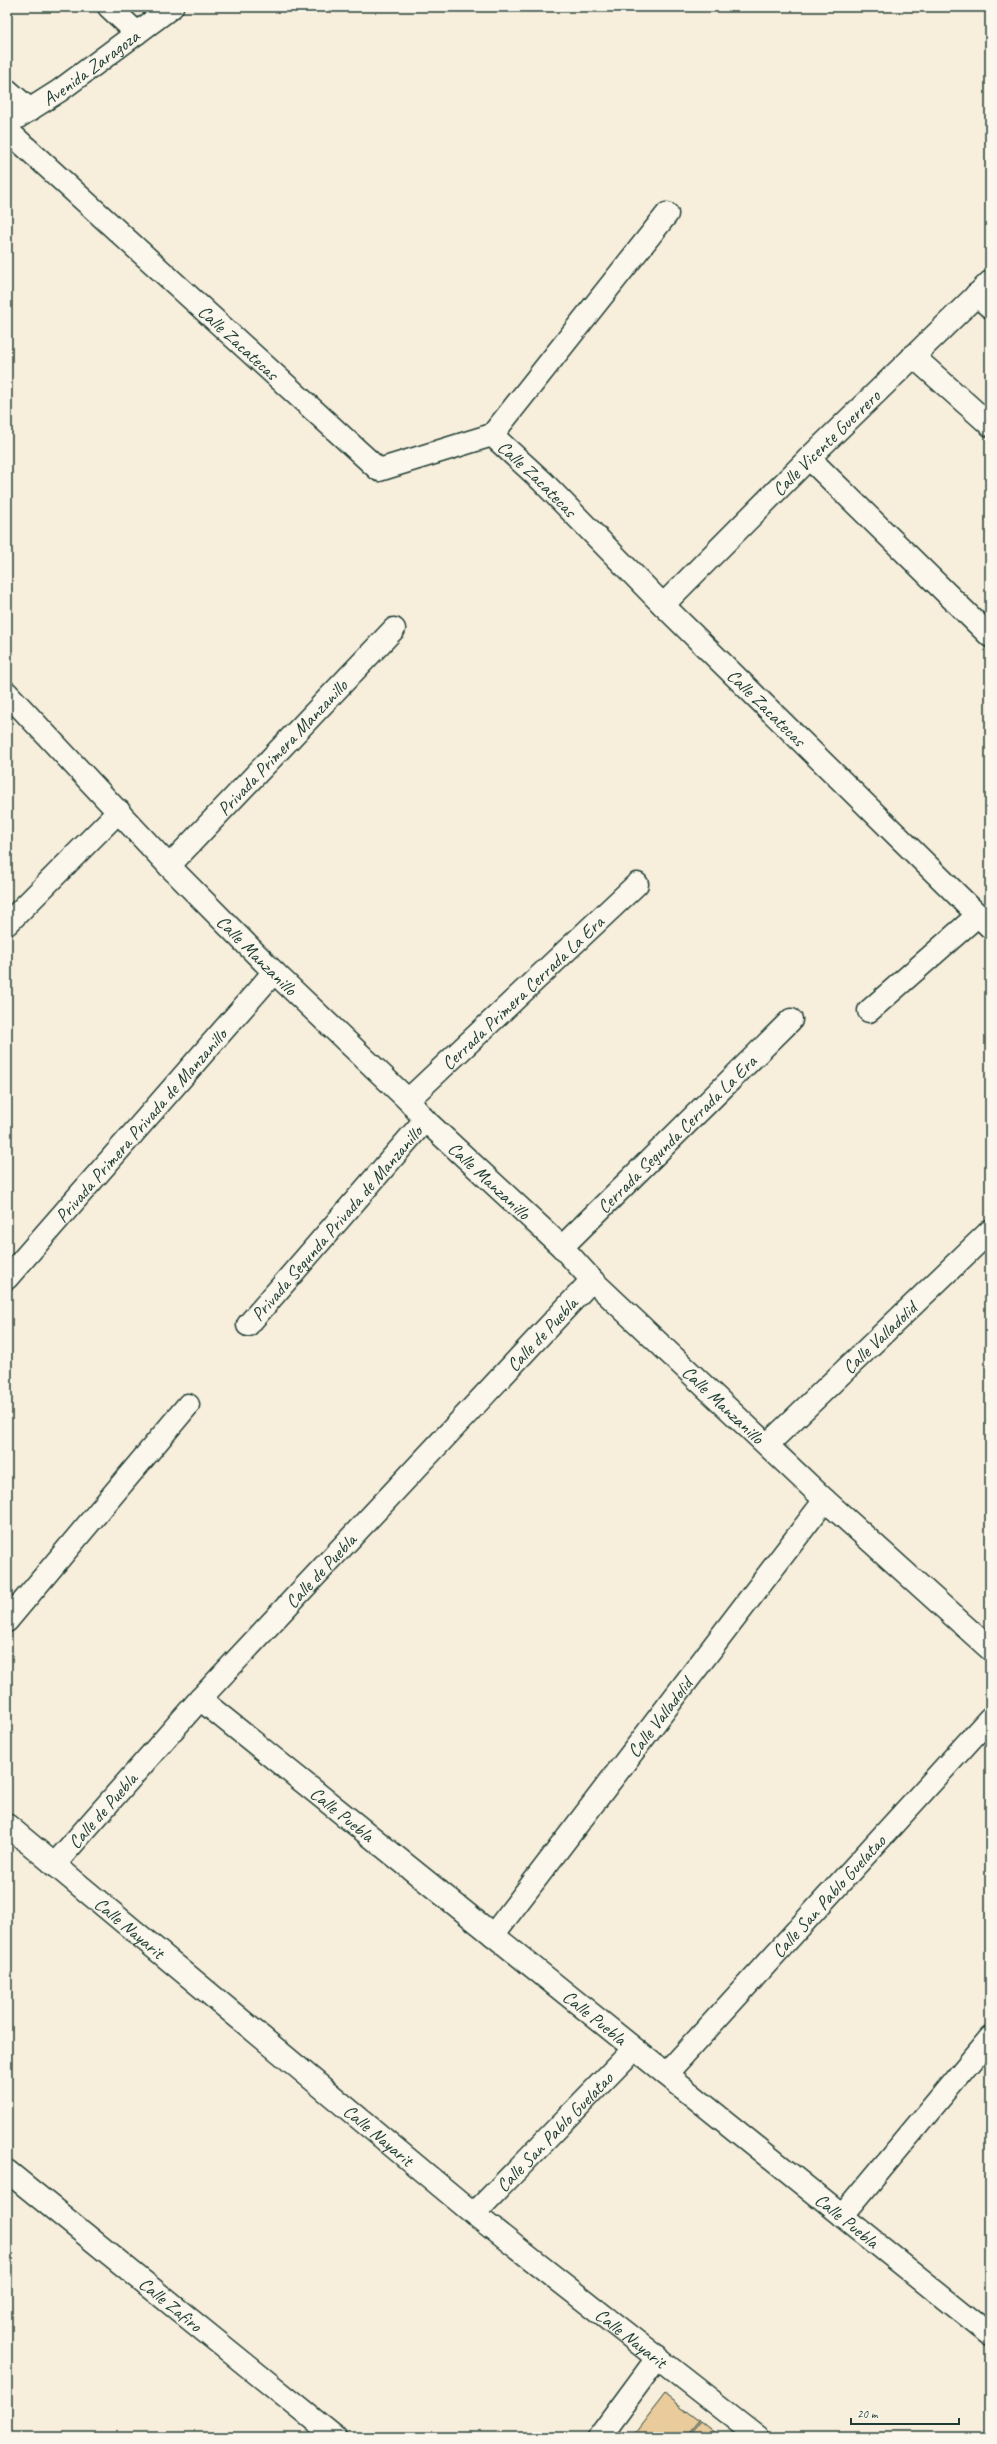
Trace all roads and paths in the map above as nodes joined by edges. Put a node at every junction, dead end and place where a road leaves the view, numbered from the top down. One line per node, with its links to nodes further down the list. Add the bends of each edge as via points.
1 (109, 7): 3 (street)
2 (172, 7): 3 (street, Avenida Zaragoza)
3 (137, 33): 5 (street, Avenida Zaragoza)
4 (7, 90): 5 (street)
5 (30, 110): 6 (street, Avenida Zaragoza)
6 (7, 124)
7 (7, 130): 12 (street, Calle Zacatecas, via 379,470)
8 (667, 214): 12 (street)
9 (985, 295): 10 (street, Calle Vicente Guerrero)
10 (913, 356): 11 (street); 13 (street, Calle Vicente Guerrero)
11 (990, 425)
12 (492, 435): 14 (street, Calle Zacatecas, via 542,481)
13 (809, 458): 14 (street, Calle Vicente Guerrero); 16 (street)
14 (663, 605): 21 (street, Calle Zacatecas)
15 (394, 629): 19 (street, Privada Primera Manzanillo)
16 (990, 636)
17 (7, 693): 18 (street, Calle Manzanillo)
18 (119, 811): 19 (street, Calle Manzanillo); 22 (street)
19 (169, 866): 23 (street, Calle Manzanillo)
20 (637, 884): 26 (street, Cerrada Primera Cerrada La Era)
21 (984, 921): 24 (street)
22 (7, 924)
23 (274, 972): 26 (street, Calle Manzanillo); 30 (street, Privada Primera Privada de Manzanillo)
24 (870, 1011)
25 (790, 1020): 29 (street, Cerrada Segunda Cerrada La Era)
26 (408, 1100): 27 (street, Calle Manzanillo)
27 (425, 1120): 29 (street, Calle Manzanillo); 32 (street, Privada Segunda Privada de Manzanillo)
28 (990, 1231): 34 (street, Calle Valladolid)
29 (562, 1247): 31 (street, Calle Manzanillo)
30 (7, 1278)
31 (592, 1280): 34 (street, Calle Manzanillo); 38 (street, Calle de Puebla)
32 (248, 1325)
33 (188, 1405): 36 (street)
34 (768, 1444): 35 (street, Calle Manzanillo)
35 (825, 1500): 37 (street, Calle Manzanillo); 42 (street, Calle Valladolid)
36 (7, 1621)
37 (990, 1649)
38 (200, 1699): 41 (street, Calle de Puebla); 42 (street, Calle Puebla)
39 (990, 1718): 45 (street, Calle San Pablo Guelatao)
40 (7, 1825): 41 (street, Calle Nayarit)
41 (54, 1866): 47 (street, Calle Nayarit)
42 (493, 1935): 44 (street, Calle Puebla)
43 (990, 2038): 48 (street)
44 (634, 2049): 45 (street, Calle Puebla); 47 (street, Calle San Pablo Guelatao)
45 (666, 2074): 48 (street, Calle Puebla)
46 (7, 2171): 51 (street, Calle Zafiro)
47 (474, 2214): 50 (street, Calle Nayarit)
48 (842, 2216): 49 (street, Calle Puebla)
49 (990, 2335)
50 (658, 2357): 52 (street); 53 (street, Calle Nayarit)
51 (335, 2437)
52 (599, 2437)
53 (758, 2437)

